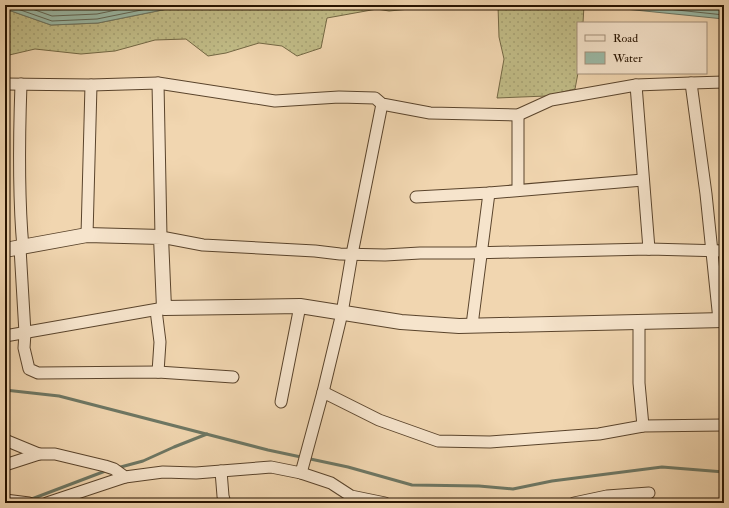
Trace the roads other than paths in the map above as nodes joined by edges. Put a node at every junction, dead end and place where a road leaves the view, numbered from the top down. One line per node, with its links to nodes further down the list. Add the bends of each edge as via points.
1 (724, 82): 3 (street)
2 (158, 83): 6 (street); 8 (street, via 275,101 339,97 375,98); 15 (street)
3 (691, 83): 7 (street); 19 (street)
4 (5, 84): 5 (street)
5 (21, 84): 6 (street); 16 (street, via 18,154)
6 (91, 85): 14 (street)
7 (636, 85): 9 (street, via 551,100); 10 (street)
8 (382, 104): 9 (street, via 430,113); 22 (street)
9 (518, 115): 11 (street)
10 (643, 180): 11 (street); 17 (street)
11 (518, 190): 12 (street)
12 (489, 193): 13 (street); 21 (street)
13 (416, 197)
14 (88, 235): 15 (street); 16 (street)
15 (162, 237): 22 (street, via 203,245); 24 (street)
16 (21, 248): 18 (street); 29 (street)
17 (649, 249): 19 (street); 21 (street)
18 (5, 250)
19 (711, 250): 20 (street); 26 (street)
20 (724, 251)
21 (482, 252): 22 (street); 28 (street)
22 (352, 254): 25 (street)
23 (300, 306): 24 (street); 25 (street); 34 (street)
24 (160, 309): 29 (street); 31 (street)
25 (342, 313): 28 (street, via 401,322); 33 (street)
26 (721, 320): 27 (street)
27 (639, 322): 28 (street); 36 (street, via 639,383)
28 (472, 325)
29 (24, 333): 30 (street); 31 (street, via 24,348 29,369 38,373)
30 (5, 336)
31 (158, 372): 32 (street)
32 (233, 377)
33 (323, 392): 36 (street, via 379,420 438,441 490,442 562,438); 40 (street)
34 (281, 402)
35 (724, 425): 36 (street)
36 (643, 426)
37 (5, 440): 38 (street)
38 (39, 454): 39 (street); 42 (street, via 55,454 105,466)
39 (5, 465)
40 (302, 467): 41 (street); 45 (street, via 331,483)
41 (221, 471): 42 (street, via 163,472); 48 (street)
42 (125, 477): 47 (street)
43 (649, 493): 50 (street, via 607,496)
44 (5, 500): 46 (street)
45 (348, 500): 49 (street)
46 (29, 503)
47 (47, 503)
48 (225, 503)
49 (385, 503)
50 (574, 503)

